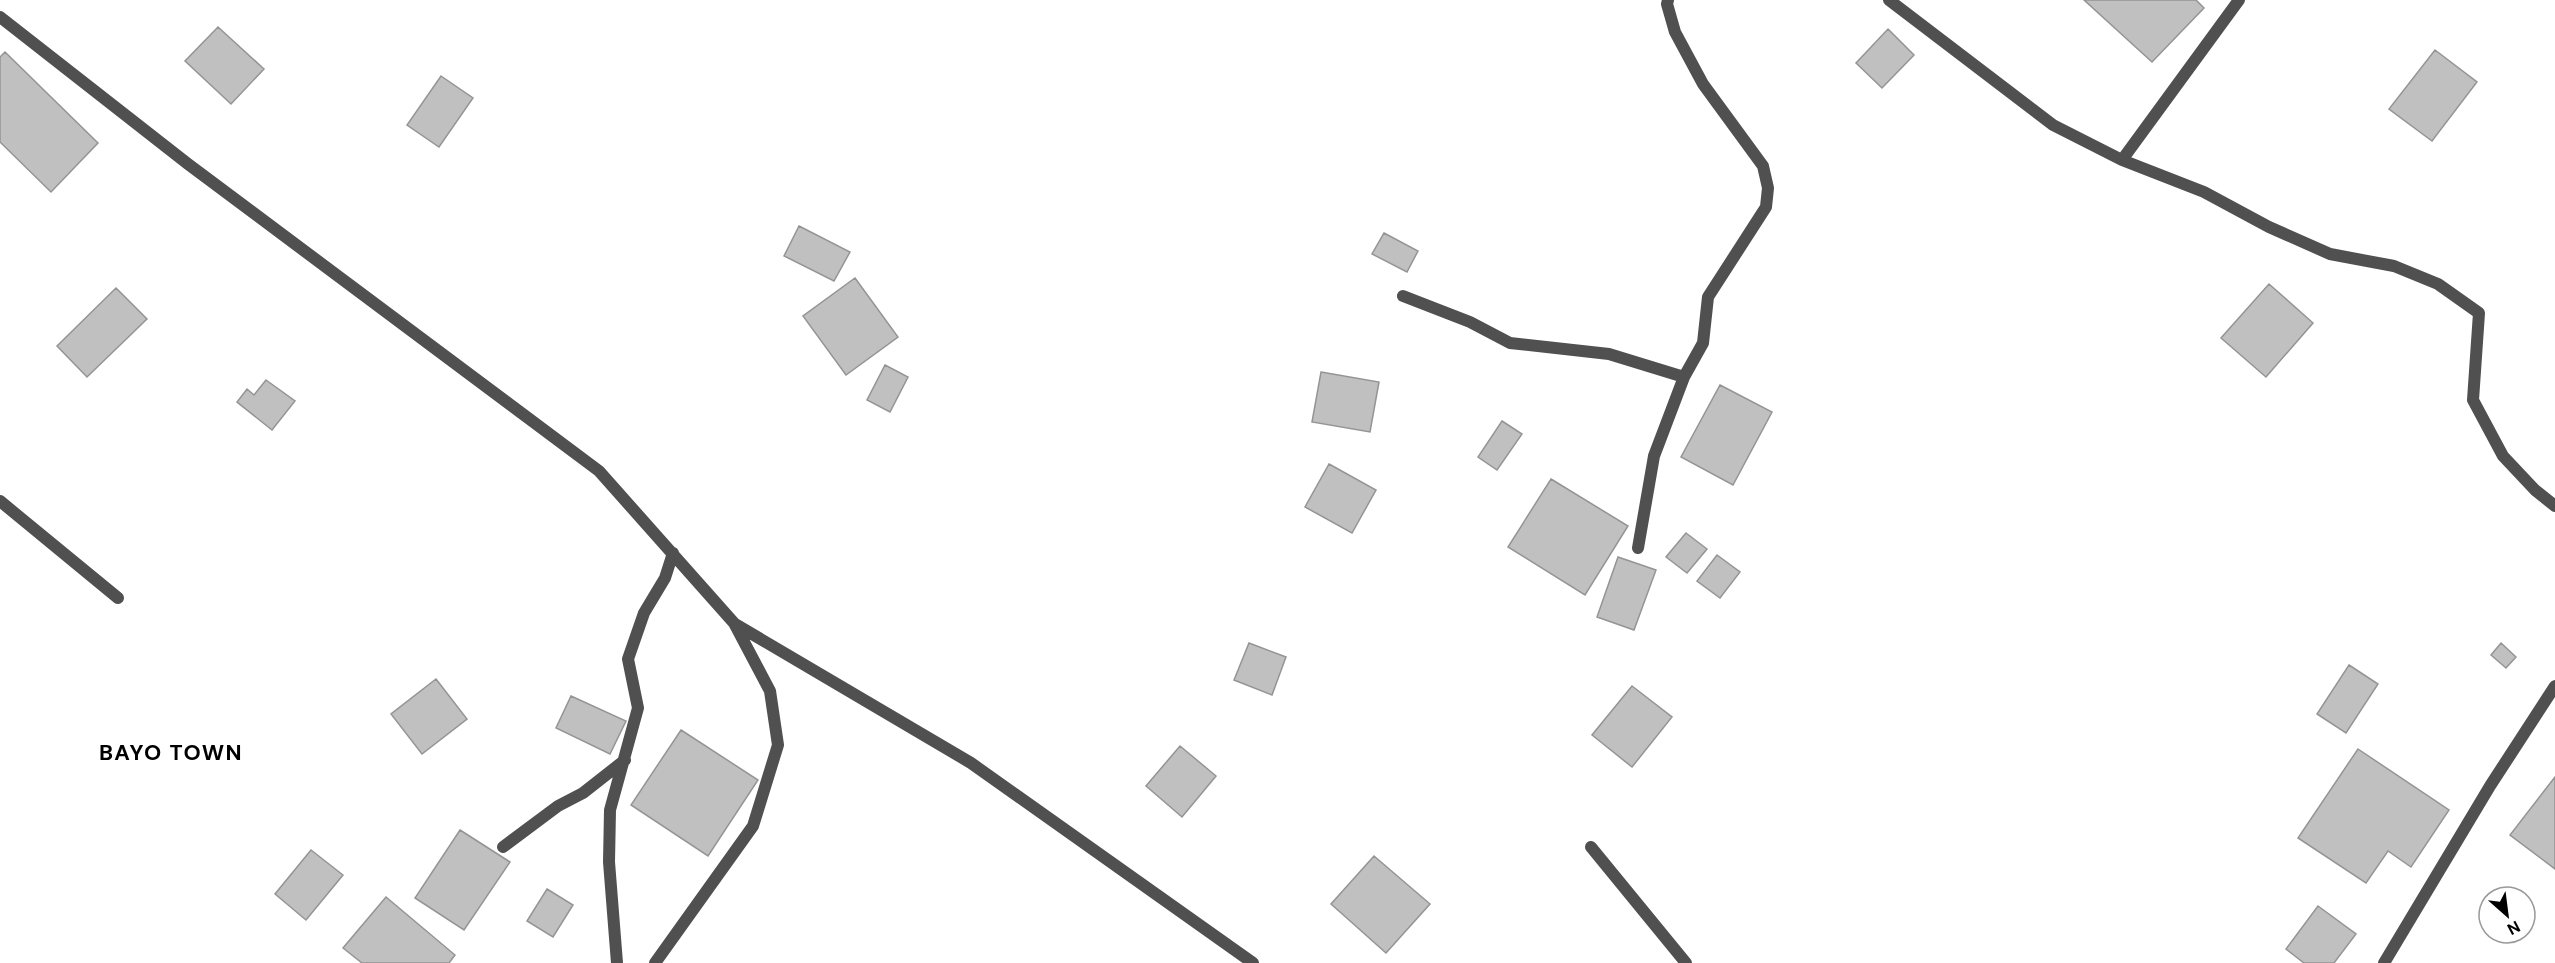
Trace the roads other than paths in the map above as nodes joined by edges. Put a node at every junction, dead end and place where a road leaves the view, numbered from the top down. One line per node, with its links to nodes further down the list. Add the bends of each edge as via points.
1 (1668, 0): 7 (street, via 1675,32 1703,84 1763,166 1768,188 1766,207 1708,297 1702,343)
2 (1889, 0): 5 (street, via 2053,125)
3 (2239, 0): 5 (street)
4 (0, 17): 11 (street, via 188,164 599,471)
5 (2122, 160): 9 (street, via 2204,192 2330,254 2394,266 2438,284 2479,313 2473,400 2503,456)
6 (1403, 296): 7 (street, via 1470,322 1510,343 1609,354)
7 (1684, 377): 10 (street, via 1654,456)
8 (0, 501): 12 (street)
9 (2555, 506)
10 (1638, 548)
11 (673, 553): 13 (street); 15 (street, via 665,578 644,613 628,659 638,708)
12 (118, 598)
13 (734, 623): 19 (street, via 770,691 778,746 753,826); 20 (street, via 971,763)
14 (2555, 686): 22 (street)
15 (625, 760): 16 (street); 18 (street, via 610,810 609,862)
16 (503, 847)
17 (1591, 847): 21 (street)
18 (617, 963)
19 (655, 963)
20 (1253, 963)
21 (1686, 963)
22 (2384, 963)

